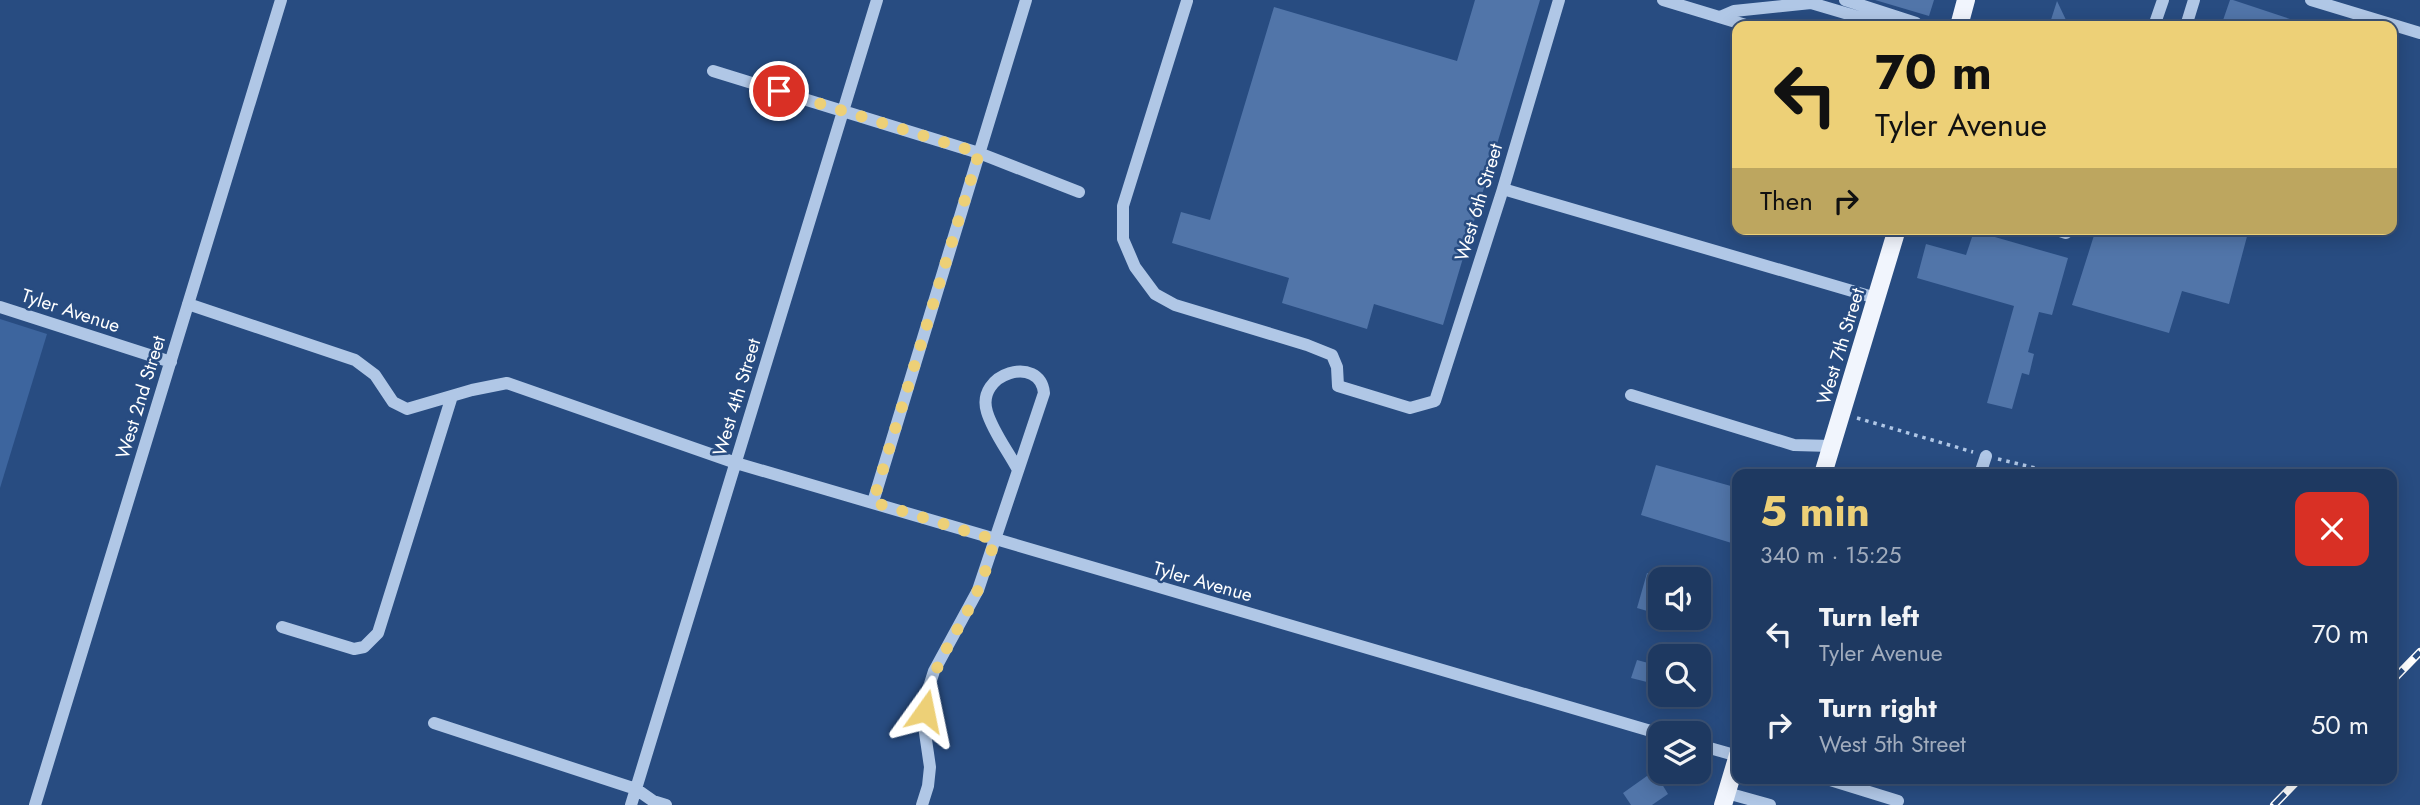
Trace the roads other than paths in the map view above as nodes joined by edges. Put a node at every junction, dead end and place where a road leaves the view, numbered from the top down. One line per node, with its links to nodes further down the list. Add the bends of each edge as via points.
1 (281, 0): 32 (street, West 2nd Street)
2 (877, 0): 26 (street, West 4th Street)
3 (1026, 0): 27 (street)
4 (1559, 0): 28 (street, West 6th Street)
5 (1663, 0): 15 (street)
6 (1845, 0): 18 (street)
7 (1966, 0): 19 (main road)
8 (2163, 0): 20 (street)
9 (2194, 0): 21 (street)
10 (2311, 0): 14 (street)
11 (2365, 0): 14 (street)
12 (1187, 1): 28 (street, West 6th Street, via 1123,206 1124,239 1135,267 1155,293 1175,305 1332,355 1338,386 1410,408 1435,401)
13 (1812, 2): 15 (street, via 1734,11); 17 (street)
14 (2361, 15): 22 (street)
15 (1720, 18): 16 (street)
16 (1732, 21)
17 (1873, 21)
18 (1910, 21)
19 (1960, 21)
20 (2156, 21)
21 (2188, 21)
22 (2381, 21)
23 (2397, 26): 24 (street)
24 (2420, 33)
25 (713, 71): 26 (street)
26 (843, 111): 27 (street); 39 (street, West 4th Street)
27 (979, 153): 29 (street); 43 (street)
28 (1503, 189): 31 (street)
29 (1079, 192)
30 (1895, 235): 31 (main road, West 7th Street)
31 (1876, 298): 37 (main road, West 7th Street)
32 (188, 304): 34 (street, West 2nd Street); 36 (street, Tyler Avenue, via 355,360 375,375 393,402 407,409)
33 (0, 307): 34 (street, Tyler Avenue)
34 (170, 362): 55 (street, West 2nd Street)
35 (1631, 395): 37 (street, via 1794,445)
36 (452, 396): 39 (street, Tyler Avenue, via 507,383); 45 (street, via 378,633 364,647 354,649)
37 (1831, 446): 40 (main road, West 7th Street)
38 (1986, 456): 41 (street)
39 (736, 463): 43 (street, Tyler Avenue); 52 (street, West 4th Street)
40 (1824, 469)
41 (1982, 469)
42 (1018, 470): 42 (street, via 1044,393 1039,378 1013,371 993,383 986,411); 44 (street)
43 (873, 502): 44 (street, Tyler Avenue)
44 (995, 540): 47 (street, Tyler Avenue); 58 (street, via 978,590 927,693 930,767)
45 (282, 627)
46 (434, 723): 52 (street)
47 (1648, 730)
48 (1711, 748): 49 (street)
49 (1732, 753)
50 (1732, 775): 53 (main road)
51 (1843, 784): 54 (street)
52 (636, 789): 56 (street, West 4th Street); 57 (street)
53 (1725, 799): 59 (street)
54 (1898, 801)
55 (35, 805)
56 (631, 805)
57 (666, 805)
58 (922, 805)
59 (1770, 805)

